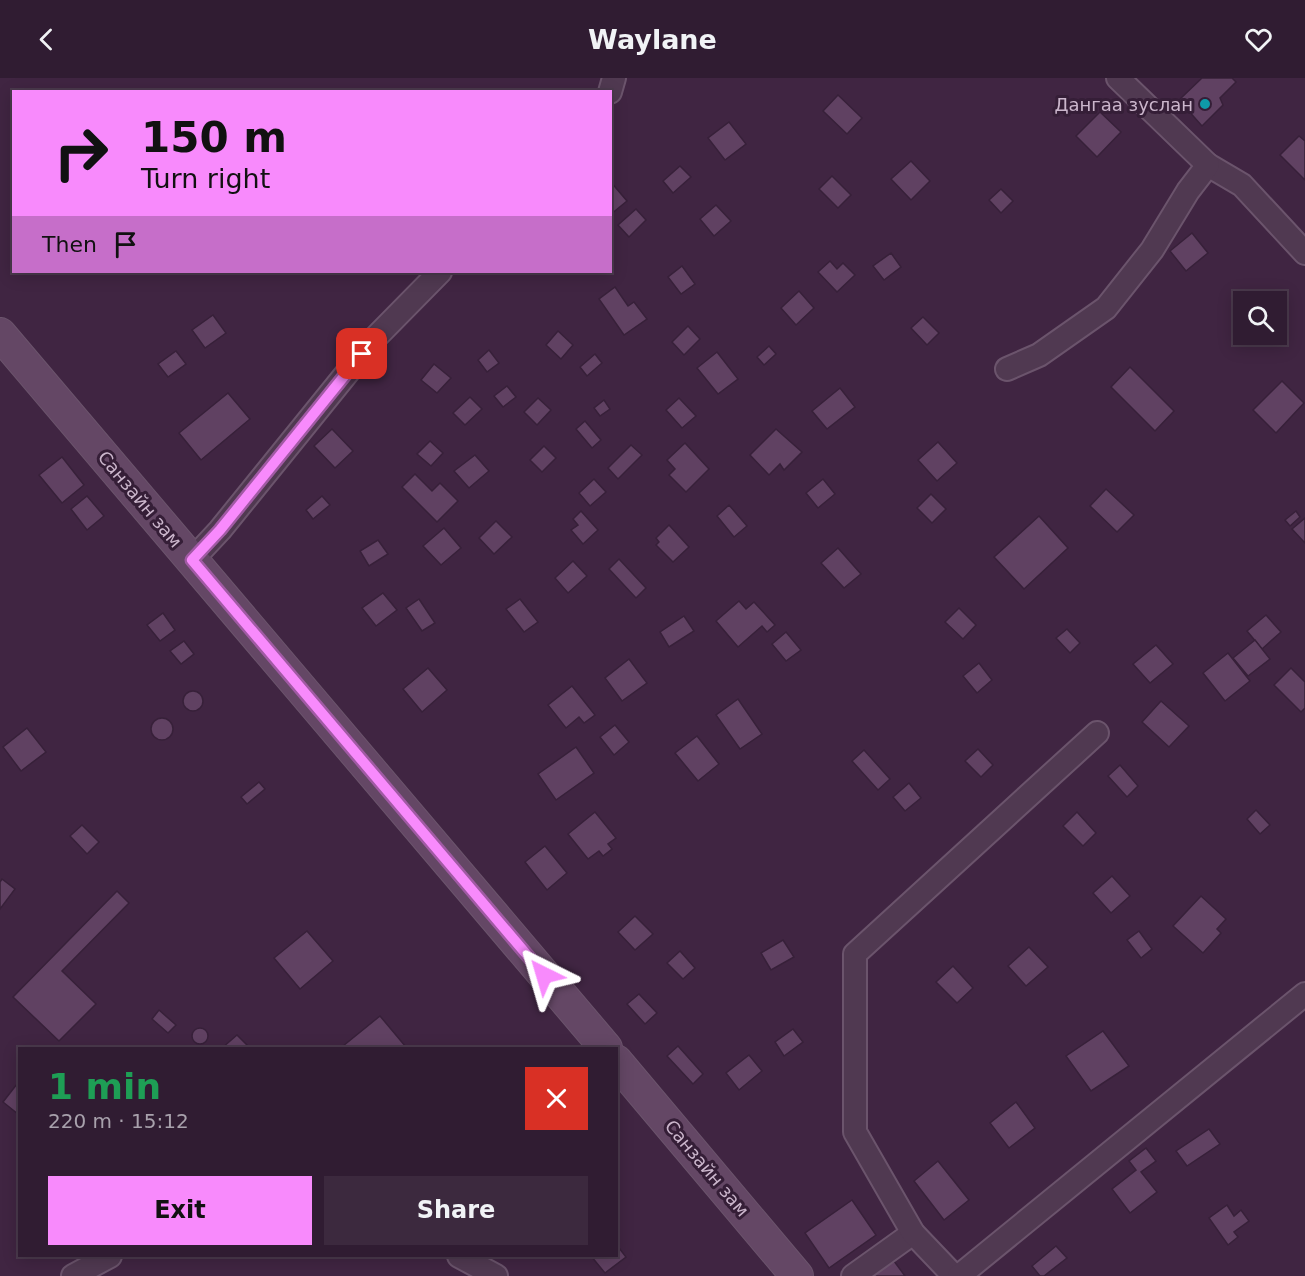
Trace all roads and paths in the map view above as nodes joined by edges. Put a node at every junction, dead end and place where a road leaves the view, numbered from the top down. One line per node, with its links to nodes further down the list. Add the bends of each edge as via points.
1 (1118, 78): 2 (street)
2 (1208, 165): 3 (street, via 1242,185); 6 (street, via 1152,250 1106,308 1039,355)
3 (1305, 253)
4 (439, 273): 7 (street, via 377,336)
5 (0, 333): 7 (main road, Санзайн зам)
6 (1007, 369)
7 (192, 560): 10 (main road, Санзайн зам)
8 (1097, 733): 12 (street, via 855,954 855,1132)
9 (1305, 994): 20 (street)
10 (605, 1047)
11 (618, 1063): 17 (main road, Санзайн зам)
12 (913, 1233): 18 (street); 19 (street)
13 (108, 1257): 15 (street)
14 (461, 1257): 16 (street)
15 (73, 1276)
16 (496, 1276)
17 (797, 1276)
18 (853, 1276)
19 (954, 1276)
20 (959, 1276)

